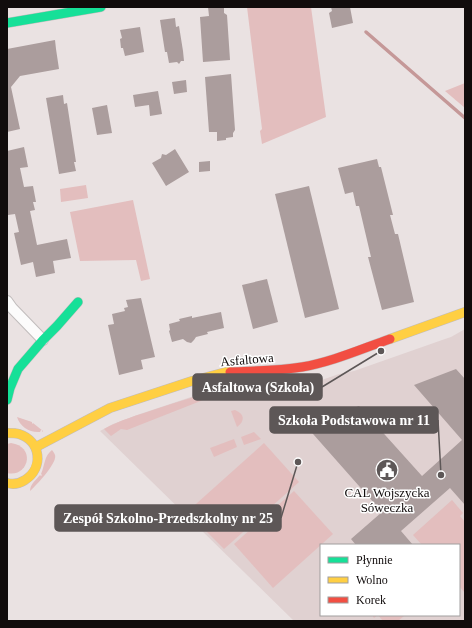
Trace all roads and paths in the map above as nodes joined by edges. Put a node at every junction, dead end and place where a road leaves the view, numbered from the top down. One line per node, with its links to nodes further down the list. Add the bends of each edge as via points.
1 (101, 7): 2 (street)
2 (7, 22)
3 (7, 301): 6 (street)
4 (78, 302): 6 (street)
5 (465, 312): 9 (street, Asfaltowa, via 330,360 277,370 226,372 178,385 110,408)
6 (43, 340): 7 (street, via 18,369)
7 (7, 400)
8 (7, 431): 9 (street, via 28,438)
9 (36, 447): 10 (street, via 38,460 32,475 20,483)
10 (7, 483)

